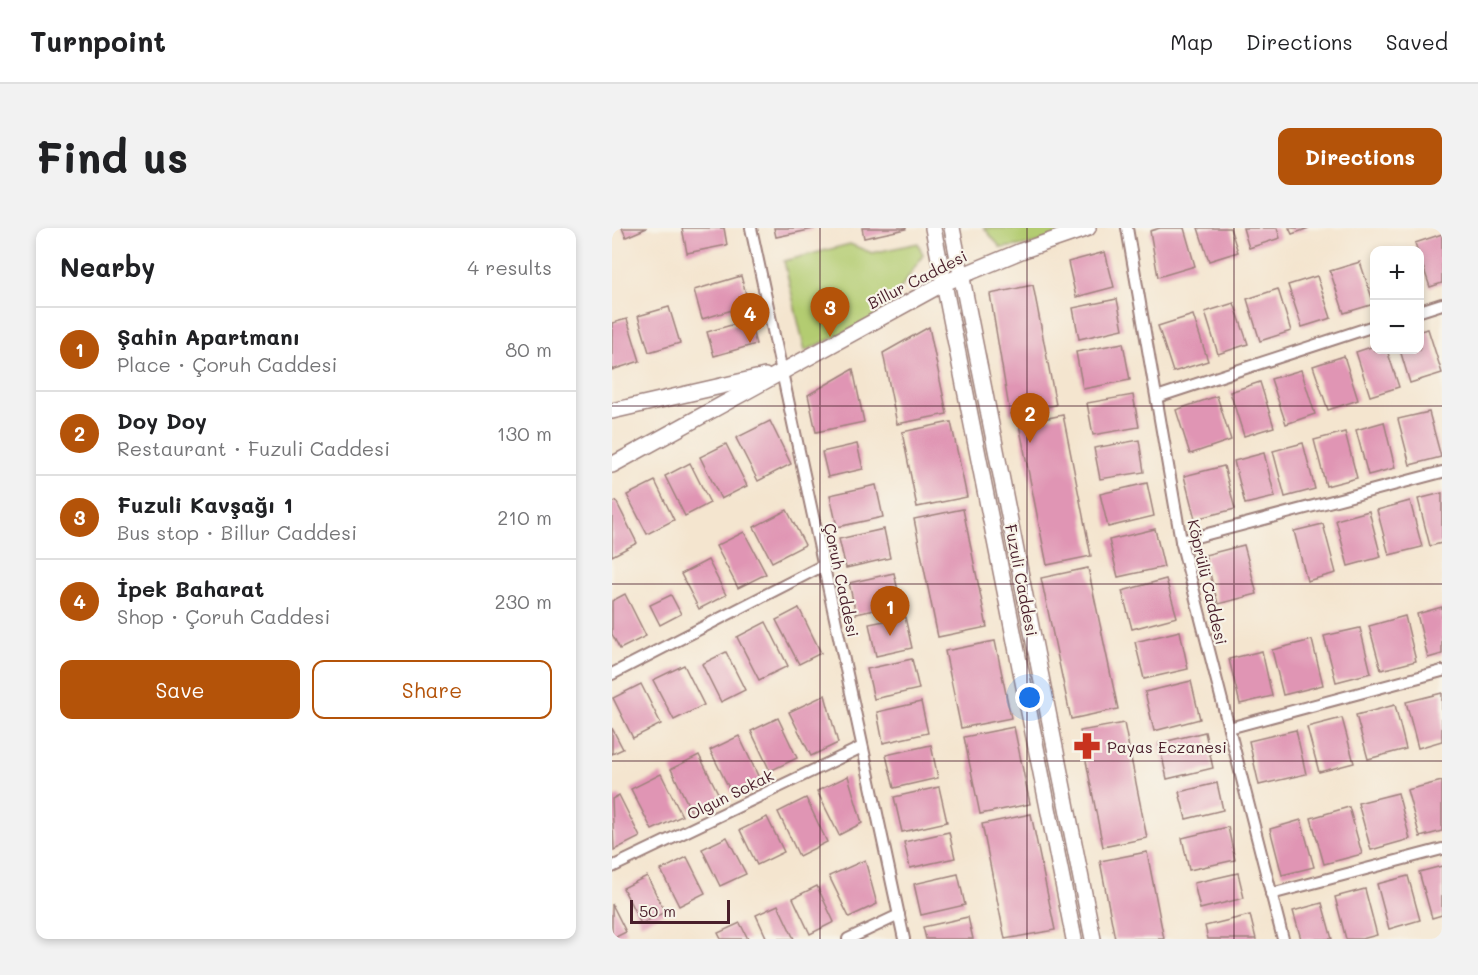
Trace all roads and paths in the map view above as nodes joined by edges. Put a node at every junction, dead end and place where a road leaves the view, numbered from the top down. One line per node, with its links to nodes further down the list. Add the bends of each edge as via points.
1 (751, 228): 11 (street, Çoruh Caddesi)
2 (933, 228): 7 (street, Fuzuli Caddesi)
3 (952, 228): 6 (street, Fuzuli Caddesi)
4 (1088, 228): 6 (street, Billur Caddesi)
5 (1127, 228): 12 (street, Köprülü Caddesi)
6 (961, 275): 7 (street, Billur Caddesi); 29 (street, Fuzuli Caddesi)
7 (944, 283): 11 (street, Billur Caddesi); 28 (street, Fuzuli Caddesi)
8 (1442, 304): 9 (street)
9 (1424, 309)
10 (1370, 327): 12 (street)
11 (782, 372): 13 (street); 14 (street, Billur Caddesi); 17 (street, Çoruh Caddesi)
12 (1157, 397): 16 (street, Köprülü Caddesi)
13 (612, 411)
14 (612, 465)
15 (1442, 472): 16 (street)
16 (1181, 541): 20 (street, Köprülü Caddesi)
17 (824, 565): 19 (street); 21 (street, Çoruh Caddesi)
18 (1442, 671): 20 (street)
19 (612, 674)
20 (1228, 728): 24 (street, Köprülü Caddesi)
21 (862, 747): 23 (street, Olgun Sokak); 25 (street, Çoruh Caddesi)
22 (1442, 849): 24 (street)
23 (612, 867)
24 (1271, 894): 30 (street, Köprülü Caddesi)
25 (899, 915): 26 (street); 27 (street, Çoruh Caddesi)
26 (848, 939)
27 (904, 939)
28 (1074, 939)
29 (1093, 939)
30 (1283, 939)

